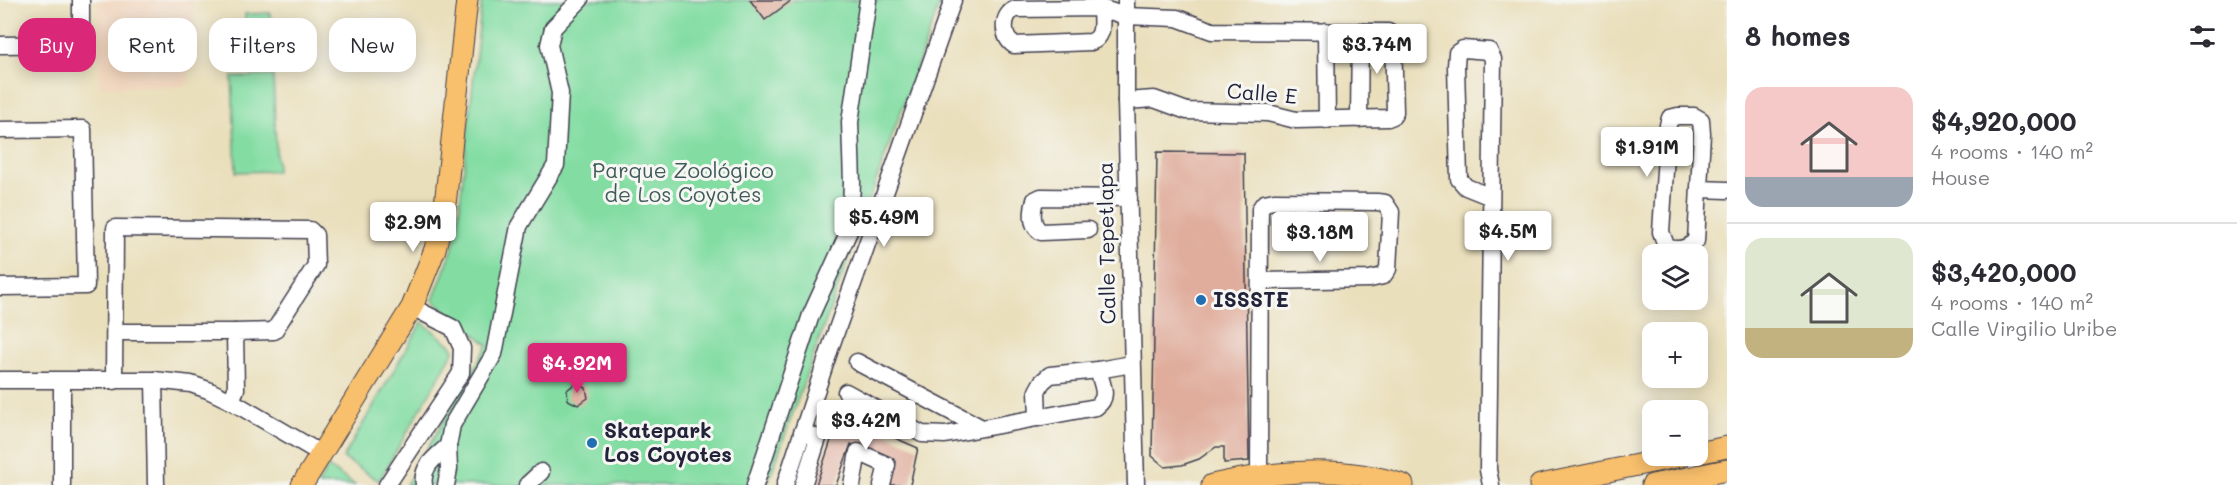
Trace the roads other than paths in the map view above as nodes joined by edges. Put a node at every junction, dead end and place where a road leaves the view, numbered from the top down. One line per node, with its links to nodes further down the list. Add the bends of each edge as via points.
1 (81, 0): 10 (street, via 81,44)
2 (467, 0): 22 (main road, via 445,205 435,249)
3 (580, 0): 37 (street, via 553,28 549,45 560,93 556,165 519,225 494,354 452,425)
4 (868, 0): 54 (street, via 850,123 850,229 812,315)
5 (953, 0): 36 (street)
6 (1101, 8): 6 (street, via 1101,35 1091,42 1014,45 1005,35 1006,18 1015,9); 7 (street)
7 (1126, 8): 8 (street, via 1177,18 1212,31); 11 (street, Calle Tepetlapa)
8 (1326, 31): 9 (street); 13 (street)
9 (1360, 31): 12 (street); 12 (street, Calle E, via 1393,35 1395,112 1388,118)
10 (0, 45)
11 (1126, 101): 13 (street, Calle E, via 1154,99 1193,112 1268,113 1296,120); 18 (street, Calle Tepetlapa)
12 (1359, 119): 13 (street, Calle E)
13 (1327, 120)
14 (0, 130): 21 (street, via 83,129 86,286)
15 (1699, 189): 15 (street, via 1701,120 1694,116 1670,118 1660,232 1667,248 1678,250 1696,241); 16 (street)
16 (1727, 190)
17 (1491, 197): 17 (street, via 1493,59 1489,51 1463,49 1457,53 1456,66 1459,179 1466,187); 62 (street)
18 (1129, 198): 19 (street, via 1041,196 1035,200 1034,224 1041,232); 26 (street, Calle Tepetlapa)
19 (1088, 230)
20 (1260, 281): 20 (street, via 1260,209 1264,203 1385,203 1391,212 1388,269 1383,276); 44 (street)
21 (0, 287)
22 (412, 307): 40 (main road); 50 (street, via 453,328 462,348 460,374)
23 (123, 332): 24 (street)
24 (235, 332): 31 (street, via 274,331 316,265 315,236 310,230 115,228); 33 (street, via 236,389)
25 (857, 362): 35 (street)
26 (1132, 364): 27 (street); 59 (street, Calle Tepetlapa)
27 (1098, 370): 34 (street, via 1050,375 1037,391); 34 (street, via 1105,394 1103,402 1096,407)
28 (154, 380): 31 (street); 33 (street, via 191,384); 48 (street)
29 (0, 381): 30 (street)
30 (62, 381): 31 (street); 47 (street)
31 (114, 381)
32 (846, 392): 35 (street, via 922,434 945,435)
33 (231, 401): 40 (street)
34 (1038, 418): 35 (street)
35 (980, 427)
36 (802, 432): 55 (street); 56 (street, via 818,438)
37 (448, 446): 45 (street); 51 (street, via 428,465)
38 (1727, 447): 39 (main road)
39 (1708, 451)
40 (320, 453): 49 (main road)
41 (1642, 464): 63 (main road)
42 (1727, 470): 46 (main road)
43 (540, 472): 53 (street)
44 (1259, 475): 60 (main road); 61 (main road, via 1307,471 1384,478)
45 (448, 477): 52 (street)
46 (1705, 481): 64 (main road)
47 (62, 485)
48 (156, 485)
49 (302, 485)
50 (387, 485)
51 (424, 485)
52 (457, 485)
53 (527, 485)
54 (755, 485)
55 (785, 485)
56 (803, 485)
57 (852, 485): 58 (street, via 858,452 887,465)
58 (882, 485)
59 (1136, 485)
60 (1212, 485)
61 (1403, 485)
62 (1491, 485)
63 (1540, 485)
64 (1652, 485)

